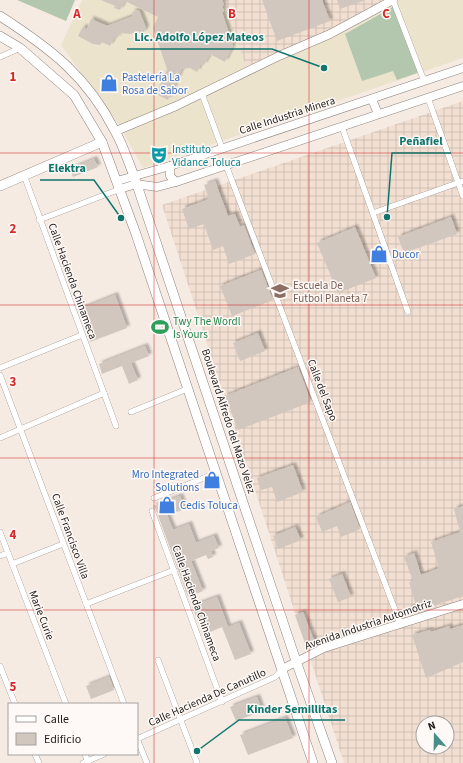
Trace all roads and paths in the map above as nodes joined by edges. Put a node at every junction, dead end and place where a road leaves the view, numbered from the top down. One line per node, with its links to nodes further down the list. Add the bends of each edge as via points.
1 (393, 0): 7 (street); 9 (main road, via 330,34)
2 (0, 16): 14 (main road, Boulevard Alfredo del Mazo Velez, via 31,36 70,68 91,92)
3 (0, 36): 4 (main road)
4 (20, 48): 5 (street); 15 (main road, via 74,95)
5 (0, 57)
6 (463, 68): 7 (main road, Calle Industria Minera)
7 (424, 80): 11 (main road, Calle Industria Minera)
8 (463, 86): 10 (main road, Calle Industria Minera)
9 (202, 94): 14 (main road); 16 (street)
10 (428, 98): 12 (main road, Calle Industria Minera); 22 (street)
11 (372, 99): 12 (main road); 16 (main road, Calle Industria Minera)
12 (378, 114): 13 (main road, Calle Industria Minera)
13 (342, 127): 17 (main road, Calle Industria Minera); 26 (street)
14 (116, 131): 20 (main road, Boulevard Alfredo del Mazo Velez)
15 (102, 142): 19 (main road); 23 (main road)
16 (222, 148): 18 (main road, Calle Industria Minera)
17 (226, 165): 21 (main road, Calle Industria Minera); 49 (street, Calle del Sapo)
18 (170, 166): 20 (main road, Calle Industria Minera); 21 (main road, via 170,176)
19 (24, 175): 24 (main road); 27 (street, Calle Hacienda Chinameca)
20 (135, 180): 21 (main road, Calle Industria Minera, via 157,187); 23 (main road, Calle Industria Minera); 51 (main road, Boulevard Alfredo del Mazo Velez)
21 (176, 182)
22 (461, 182): 25 (street); 26 (street)
23 (119, 185): 27 (street); 32 (main road)
24 (0, 186)
25 (463, 196)
26 (373, 213): 28 (street)
27 (40, 220): 29 (street, Calle Hacienda Chinameca)
28 (408, 312)
29 (82, 335): 30 (street); 33 (street, Calle Hacienda Chinameca)
30 (0, 368)
31 (0, 375): 36 (street, Calle Francisco Villa)
32 (187, 390): 34 (street); 38 (main road)
33 (104, 393): 35 (street, Calle Hacienda Chinameca); 36 (street)
34 (131, 412)
35 (116, 426)
36 (21, 429): 37 (street); 42 (street, Calle Francisco Villa)
37 (0, 438)
38 (216, 474): 39 (street); 53 (main road)
39 (154, 498)
40 (152, 510): 46 (street, Calle Hacienda Chinameca)
41 (0, 532): 43 (street, Marie Curie)
42 (63, 544): 45 (street); 47 (street, Calle Francisco Villa)
43 (8, 553): 44 (street); 45 (street, Marie Curie)
44 (0, 556)
45 (12, 564): 56 (street, Marie Curie)
46 (174, 570): 47 (street); 54 (street, Calle Hacienda Chinameca)
47 (86, 604): 57 (street, Calle Francisco Villa)
48 (463, 604): 49 (main road, Avenida Industria Automotriz)
49 (400, 623): 51 (main road, Avenida Industria Automotriz, via 324,648)
50 (158, 660): 58 (street)
51 (296, 661): 53 (main road, Avenida Industria Automotriz); 66 (main road, Boulevard Alfredo del Mazo Velez)
52 (0, 666): 55 (street)
53 (282, 669): 54 (street, Calle Hacienda De Canutillo, via 275,677); 65 (main road)
54 (222, 702): 58 (street, Calle Hacienda De Canutillo)
55 (15, 703)
56 (66, 703)
57 (124, 703)
58 (182, 720): 59 (street, Calle Hacienda De Canutillo); 64 (street)
59 (138, 739)
60 (138, 741): 63 (street)
61 (102, 755): 62 (street)
62 (87, 762)
63 (147, 763)
64 (197, 763)
65 (313, 763)
66 (332, 763)

